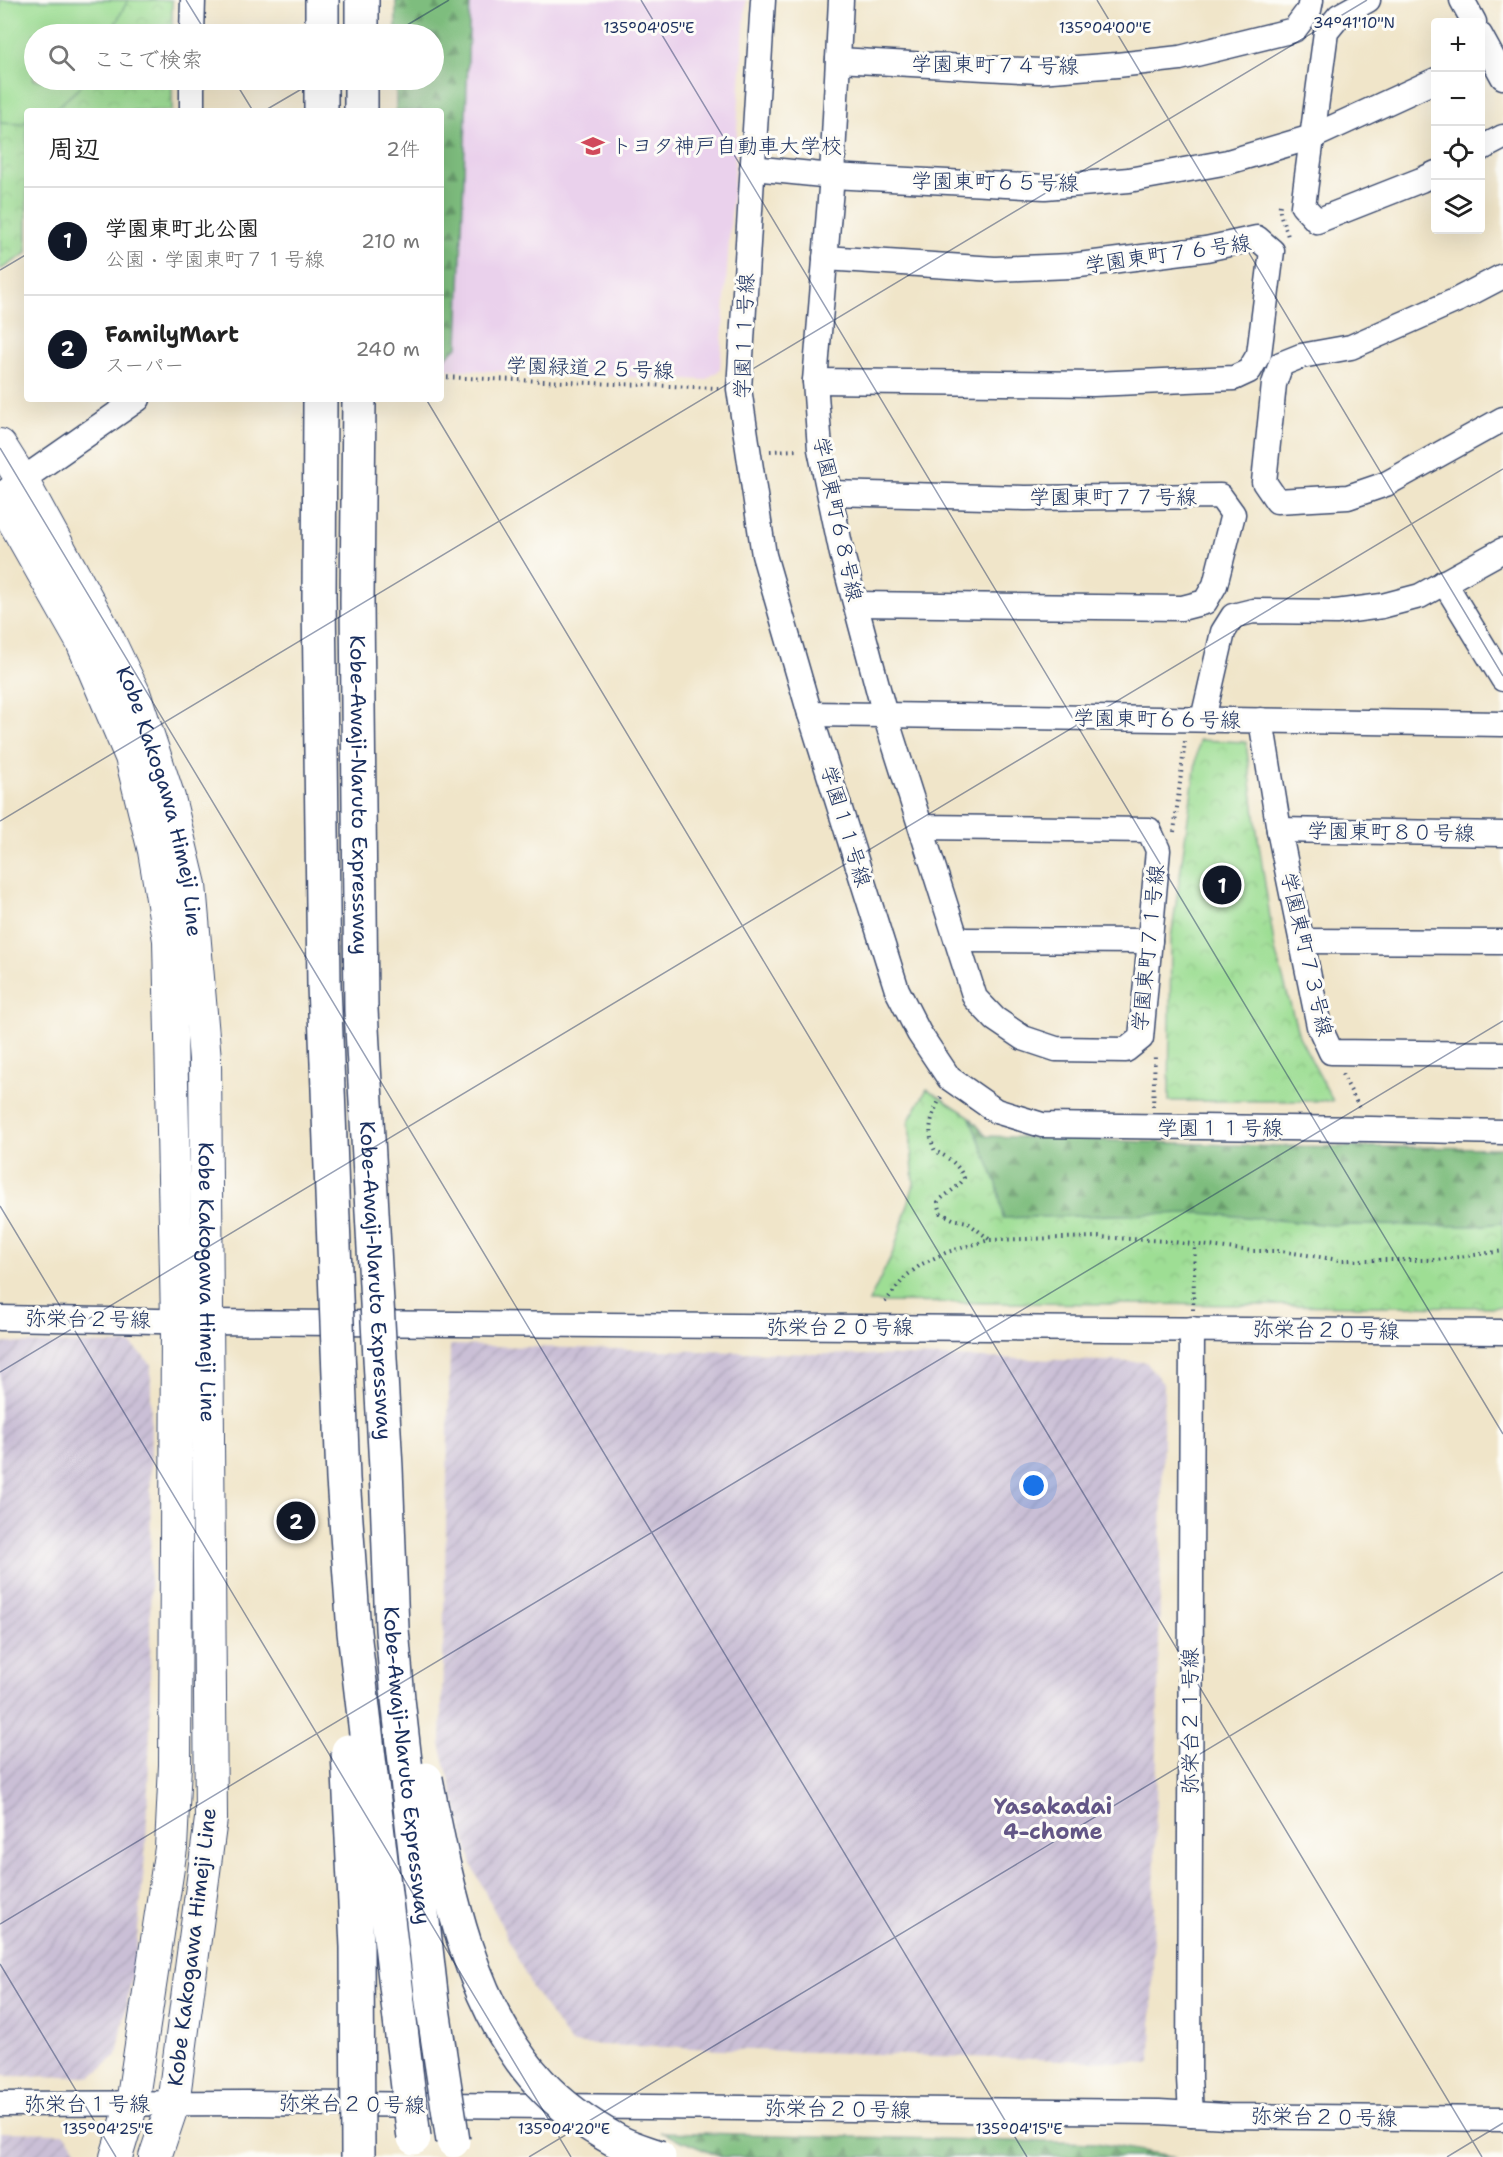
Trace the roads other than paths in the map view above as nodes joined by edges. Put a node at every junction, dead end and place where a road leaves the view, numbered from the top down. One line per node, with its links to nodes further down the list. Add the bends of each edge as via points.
1 (193, 0): 10 (street)
2 (322, 0): 11 (highway)
3 (362, 0): 12 (highway)
4 (763, 0): 26 (street, 学園１１号線)
5 (841, 0): 14 (street, 学園東町６８号線)
6 (1311, 0): 14 (street, 学園東町７４号線, via 1309,10 1294,30 1180,58 1039,70)
7 (1368, 0): 23 (street, via 1339,16 1326,32)
8 (1462, 0): 9 (street)
9 (1472, 18)
10 (192, 24)
11 (321, 24)
12 (362, 24)
13 (1488, 48): 15 (street)
14 (838, 60): 28 (street, 学園東町６８号線)
15 (1503, 77)
16 (1431, 82): 23 (street, 学園東町６５号線)
17 (192, 90): 20 (street)
18 (321, 90): 21 (highway)
19 (362, 90): 22 (highway)
20 (192, 108)
21 (321, 108)
22 (361, 108)
23 (1312, 137): 27 (street, via 1303,206 1317,221); 28 (street, 学園東町６５号線, via 1228,162 1097,183 1045,187)
24 (1503, 137): 25 (street)
25 (1485, 146)
26 (752, 168): 28 (street, 学園東町６５号線); 43 (street, 学園１１号線, via 739,389 764,555)
27 (1431, 175)
28 (832, 176): 29 (street, 学園東町６８号線)
29 (825, 258): 31 (street, 学園東町６８号線); 31 (street, 学園東町７６号線, via 995,270 1149,258 1257,238 1272,251 1259,354 1249,371 1234,378 1093,384)
30 (1503, 276): 35 (street, via 1351,347 1281,364 1274,384 1264,482 1277,501 1348,497 1386,484)
31 (815, 381): 38 (street, 学園東町６８号線, via 820,448)
32 (134, 402): 37 (street)
33 (320, 402): 62 (highway, Kobe-Awaji-Naruto Expressway, bridge, via 324,985 343,1479)
34 (359, 402): 63 (highway, Kobe-Awaji-Naruto Expressway, bridge, via 361,1010)
35 (1503, 419)
36 (0, 445): 37 (main road, Kobe Kakogawa Himeji Line)
37 (7, 491): 58 (main road, Kobe Kakogawa Himeji Line, via 82,642 131,757 154,851 170,940); 59 (main road, Kobe Kakogawa Himeji Line, via 104,630 134,693 169,798 190,885 205,1059)
38 (830, 493): 41 (street, 学園東町６８号線); 41 (street, 学園東町７７号線, via 1025,498 1220,496 1233,514 1215,585 1205,602 1182,608)
39 (1503, 550): 40 (street)
40 (1444, 582): 42 (street); 45 (street, via 1420,596 1382,606 1336,612 1253,611 1233,616 1223,632)
41 (856, 604): 44 (street, 学園東町６８号線)
42 (1503, 679)
43 (810, 714): 44 (street, 学園東町６６号線); 56 (street, 学園１１号線, via 897,990 949,1078 996,1111 1042,1125)
44 (885, 715): 45 (street, 学園東町６６号線); 48 (street, 学園東町７１号線)
45 (1195, 719): 46 (street, 学園東町６６号線)
46 (1261, 720): 47 (street, 学園東町６６号線); 49 (street, 学園東町７３号線)
47 (1503, 724)
48 (921, 827): 51 (street, 学園東町７１号線); 52 (street, 学園東町７１号線, via 1149,830 1158,850)
49 (1279, 830): 50 (street, 学園東町８０号線); 53 (street, 学園東町７３号線)
50 (1503, 834)
51 (957, 940): 52 (street); 52 (street, 学園東町７１号線, via 975,998 995,1019 1023,1038 1056,1049 1125,1050 1141,1038)
52 (1150, 941)
53 (1302, 941): 54 (street); 55 (street, 学園東町７３号線, via 1319,1026 1330,1052)
54 (1503, 942)
55 (1503, 1054)
56 (1503, 1132)
57 (0, 1318): 58 (street, 弥栄台２号線)
58 (177, 1321): 59 (street, 弥栄台２０号線); 65 (main road, Kobe Kakogawa Himeji Line, via 175,1765 171,1848)
59 (208, 1322): 60 (street, 弥栄台２０号線); 66 (main road, Kobe Kakogawa Himeji Line, via 211,1819)
60 (1192, 1329): 61 (street, 弥栄台２０号線); 67 (street, 弥栄台２１号線)
61 (1503, 1332)
62 (354, 1632): 69 (highway, Kobe-Awaji-Naruto Expressway, bridge); 73 (highway, bridge, via 346,1724 357,1947)
63 (398, 1699): 70 (highway, Kobe-Awaji-Naruto Expressway, bridge, via 432,2002); 74 (highway, bridge, via 423,1763 457,1916 494,2016 523,2062 565,2106 618,2141)
64 (0, 2104): 65 (street, 弥栄台１号線)
65 (132, 2104): 66 (street, 弥栄台１号線); 71 (main road, Kobe Kakogawa Himeji Line)
66 (173, 2104): 67 (street, 弥栄台２０号線); 72 (main road, Kobe Kakogawa Himeji Line)
67 (1191, 2114): 68 (street, 弥栄台２０号線)
68 (1503, 2119)
69 (415, 2147)
70 (454, 2149)
71 (116, 2157)
72 (155, 2157)
73 (358, 2157)
74 (659, 2157)

